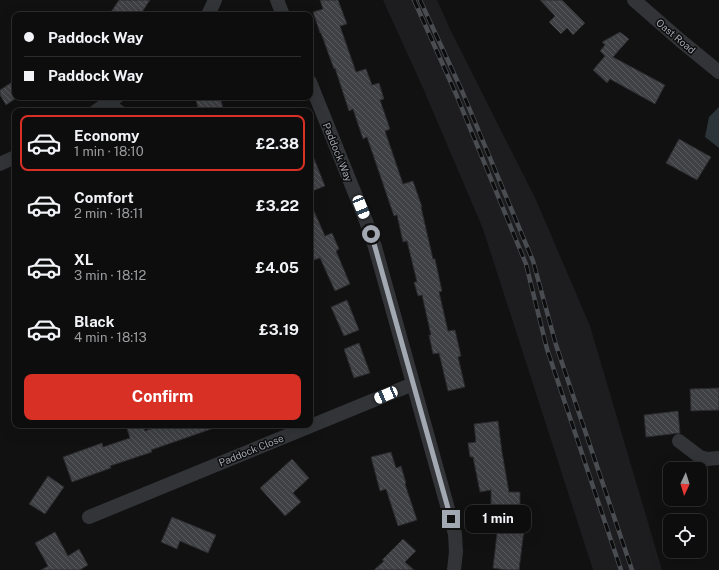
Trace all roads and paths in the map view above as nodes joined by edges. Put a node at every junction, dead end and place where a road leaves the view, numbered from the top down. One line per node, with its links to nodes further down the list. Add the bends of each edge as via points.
1 (215, 0): 4 (street)
2 (277, 0): 5 (street)
3 (634, 0): 6 (street, Oast Road)
4 (209, 12)
5 (282, 12)
6 (719, 72)
7 (313, 89): 14 (street, Paddock Way, via 375,247)
8 (112, 100): 10 (street)
9 (115, 100): 11 (lane)
10 (100, 108)
11 (122, 108)
12 (12, 158): 13 (street)
13 (0, 164)
14 (413, 384): 15 (street, Paddock Close); 20 (street, Paddock Way, via 455,534)
15 (313, 425)
16 (306, 428): 19 (street, Paddock Close)
17 (680, 441): 18 (street, via 700,457 707,460)
18 (719, 458)
19 (89, 517)
20 (454, 570)

